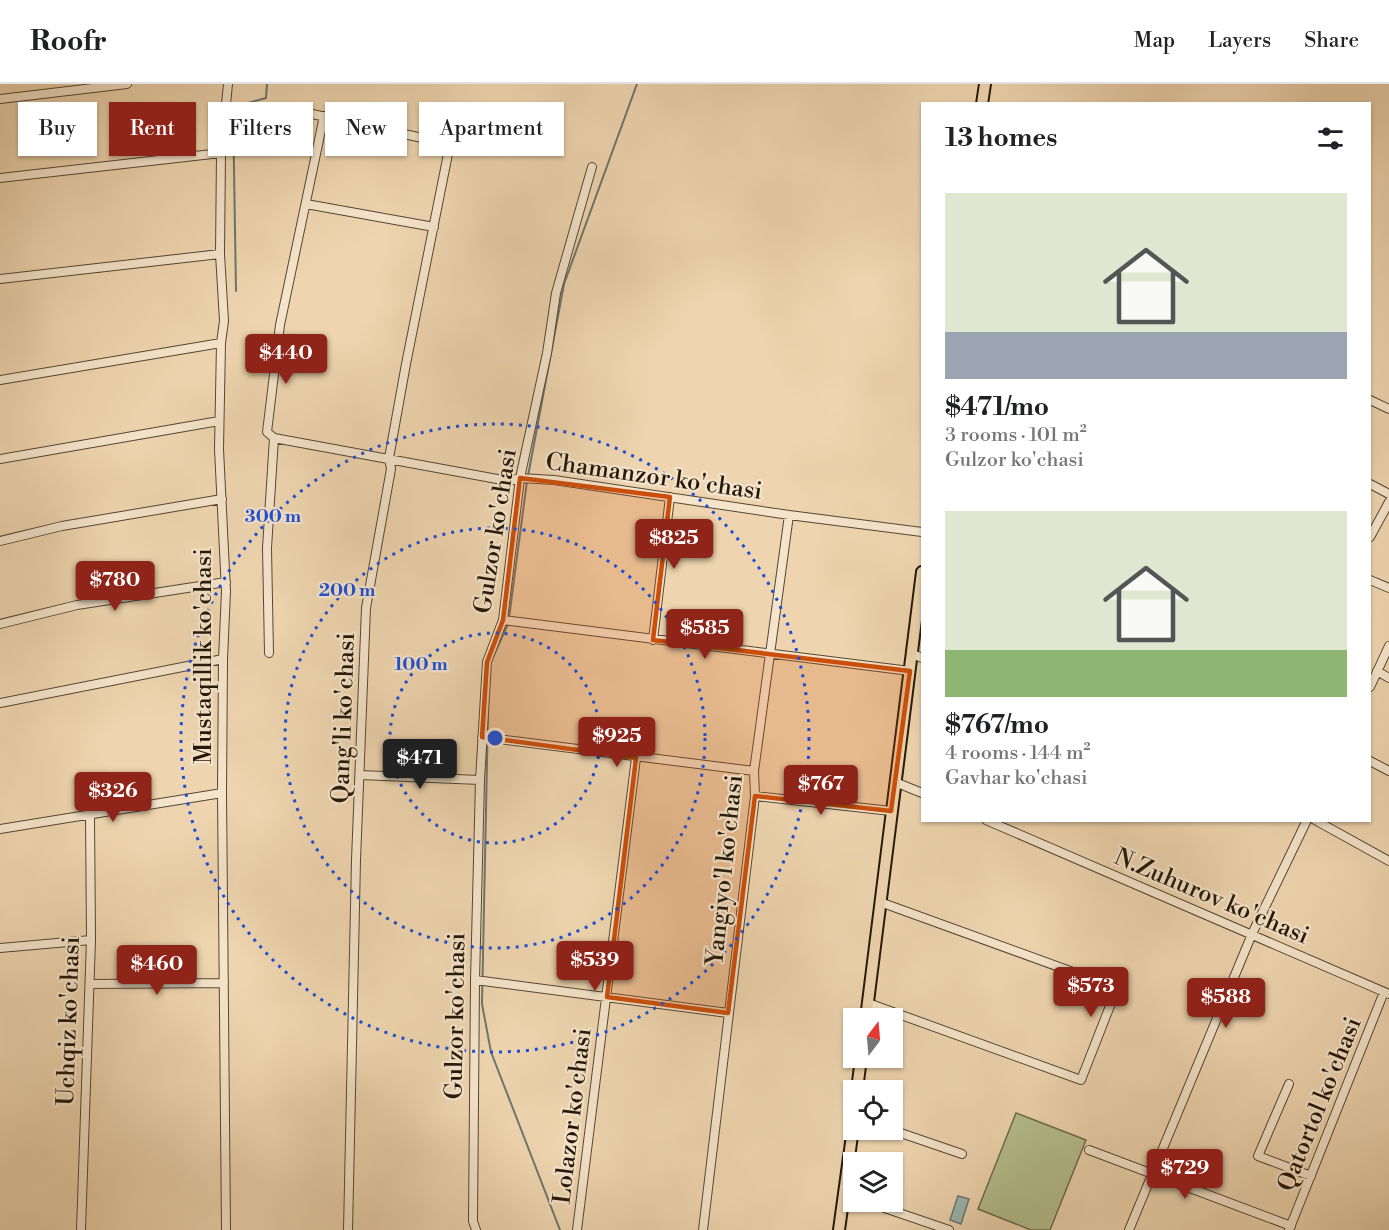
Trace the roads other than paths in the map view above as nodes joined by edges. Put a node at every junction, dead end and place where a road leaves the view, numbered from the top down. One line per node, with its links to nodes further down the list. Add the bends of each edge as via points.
1 (127, 84): 4 (street)
2 (228, 84): 5 (street, Mustaqillik ko'chasi)
3 (985, 84): 6 (main road)
4 (0, 99)
5 (226, 102)
6 (982, 102)
7 (313, 114): 8 (street)
8 (324, 116): 13 (street); 14 (street, Qang'li ko'chasi, via 450,144)
9 (208, 154): 12 (street)
10 (221, 156): 15 (street, Mustaqillik ko'chasi)
11 (592, 167): 25 (street, Gulzor ko'chasi, via 556,293)
12 (0, 178)
13 (306, 204): 14 (street); 22 (street, via 280,325 267,432)
14 (434, 226): 23 (street, Qang'li ko'chasi)
15 (220, 254): 16 (street); 17 (street, Mustaqillik ko'chasi, via 224,321)
16 (0, 279)
17 (221, 343): 18 (street); 21 (street, Mustaqillik ko'chasi)
18 (0, 380)
19 (1371, 400): 20 (street)
20 (1389, 409)
21 (219, 421): 24 (street); 29 (street, Mustaqillik ko'chasi)
22 (274, 438): 23 (street, Chamanzor ko'chasi); 43 (street, via 267,548)
23 (389, 458): 25 (street, Chamanzor ko'chasi, via 508,481); 57 (street, Qang'li ko'chasi, via 391,469 366,608)
24 (0, 459)
25 (520, 478): 28 (street, Chamanzor ko'chasi); 39 (street, Gulzor ko'chasi)
26 (1371, 485): 27 (street)
27 (1389, 494)
28 (670, 497): 31 (street, Chamanzor ko'chasi); 41 (street)
29 (222, 499): 34 (street, via 62,526); 36 (street, Mustaqillik ko'chasi)
30 (1389, 502): 33 (street)
31 (789, 515): 32 (street, Chamanzor ko'chasi); 44 (street, Yangiyo'l ko'chasi)
32 (921, 532)
33 (1371, 535)
34 (0, 541)
35 (1371, 580): 37 (street)
36 (226, 582): 40 (street, via 77,605); 46 (street, Mustaqillik ko'chasi)
37 (1389, 588)
38 (921, 593): 45 (main road)
39 (503, 620): 41 (street); 52 (street, Gulzor ko'chasi, via 487,662)
40 (0, 624)
41 (653, 640): 44 (street)
42 (1389, 646): 48 (street)
43 (269, 652)
44 (770, 655): 47 (street); 55 (street, Yangiyo'l ko'chasi)
45 (918, 656): 47 (main road)
46 (223, 659): 51 (street); 60 (street, Mustaqillik ko'chasi)
47 (910, 671): 59 (main road)
48 (1377, 671): 49 (street); 50 (street)
49 (1389, 678)
50 (1371, 685)
51 (0, 703)
52 (482, 737): 53 (street); 58 (street, Gulzor ko'chasi)
53 (636, 758): 55 (street); 78 (street, Lolazor ko'chasi)
54 (1371, 762): 56 (street)
55 (754, 771): 62 (street, Yangiyo'l ko'chasi)
56 (1389, 771)
57 (360, 775): 58 (street); 93 (street, Qang'li ko'chasi)
58 (480, 780): 74 (street, Gulzor ko'chasi)
59 (896, 782): 61 (street); 63 (main road)
60 (222, 793): 64 (street); 75 (street, Mustaqillik ko'chasi)
61 (921, 793)
62 (754, 796): 63 (street); 81 (street, Yangiyo'l ko'chasi)
63 (891, 811): 70 (main road)
64 (90, 814): 68 (street); 72 (street, Uchqiz ko'chasi)
65 (991, 822): 71 (street, N.Zuhurov ko'chasi)
66 (1306, 822): 71 (street)
67 (1319, 822): 69 (street)
68 (0, 829)
69 (1389, 861)
70 (879, 902): 79 (main road); 79 (street, via 1117,988 1081,1080)
71 (1252, 934): 77 (street, N.Zuhurov ko'chasi); 86 (street)
72 (91, 940): 73 (street); 76 (street, Uchqiz ko'chasi)
73 (0, 948)
74 (475, 980): 78 (street); 94 (street, Gulzor ko'chasi)
75 (224, 983): 76 (street); 92 (street, Mustaqillik ko'chasi)
76 (90, 984): 91 (street, Uchqiz ko'chasi)
77 (1387, 993): 87 (street, Qatortol ko'chasi)
78 (607, 997): 81 (street); 95 (street, Lolazor ko'chasi)
79 (868, 1003): 80 (main road)
80 (867, 1008)
81 (728, 1013): 96 (street, Yangiyo'l ko'chasi)
82 (1288, 1084): 87 (street, via 1258,1156)
83 (903, 1134): 85 (street)
84 (1089, 1150): 86 (street)
85 (962, 1154)
86 (1152, 1174): 90 (street); 99 (street)
87 (1311, 1176): 90 (street, Qatortol ko'chasi)
88 (844, 1212): 97 (main road)
89 (896, 1212): 98 (street)
90 (1290, 1228)
91 (81, 1230)
92 (226, 1230)
93 (348, 1230)
94 (476, 1230)
95 (577, 1230)
96 (703, 1230)
97 (839, 1230)
98 (949, 1230)
99 (1129, 1230)

